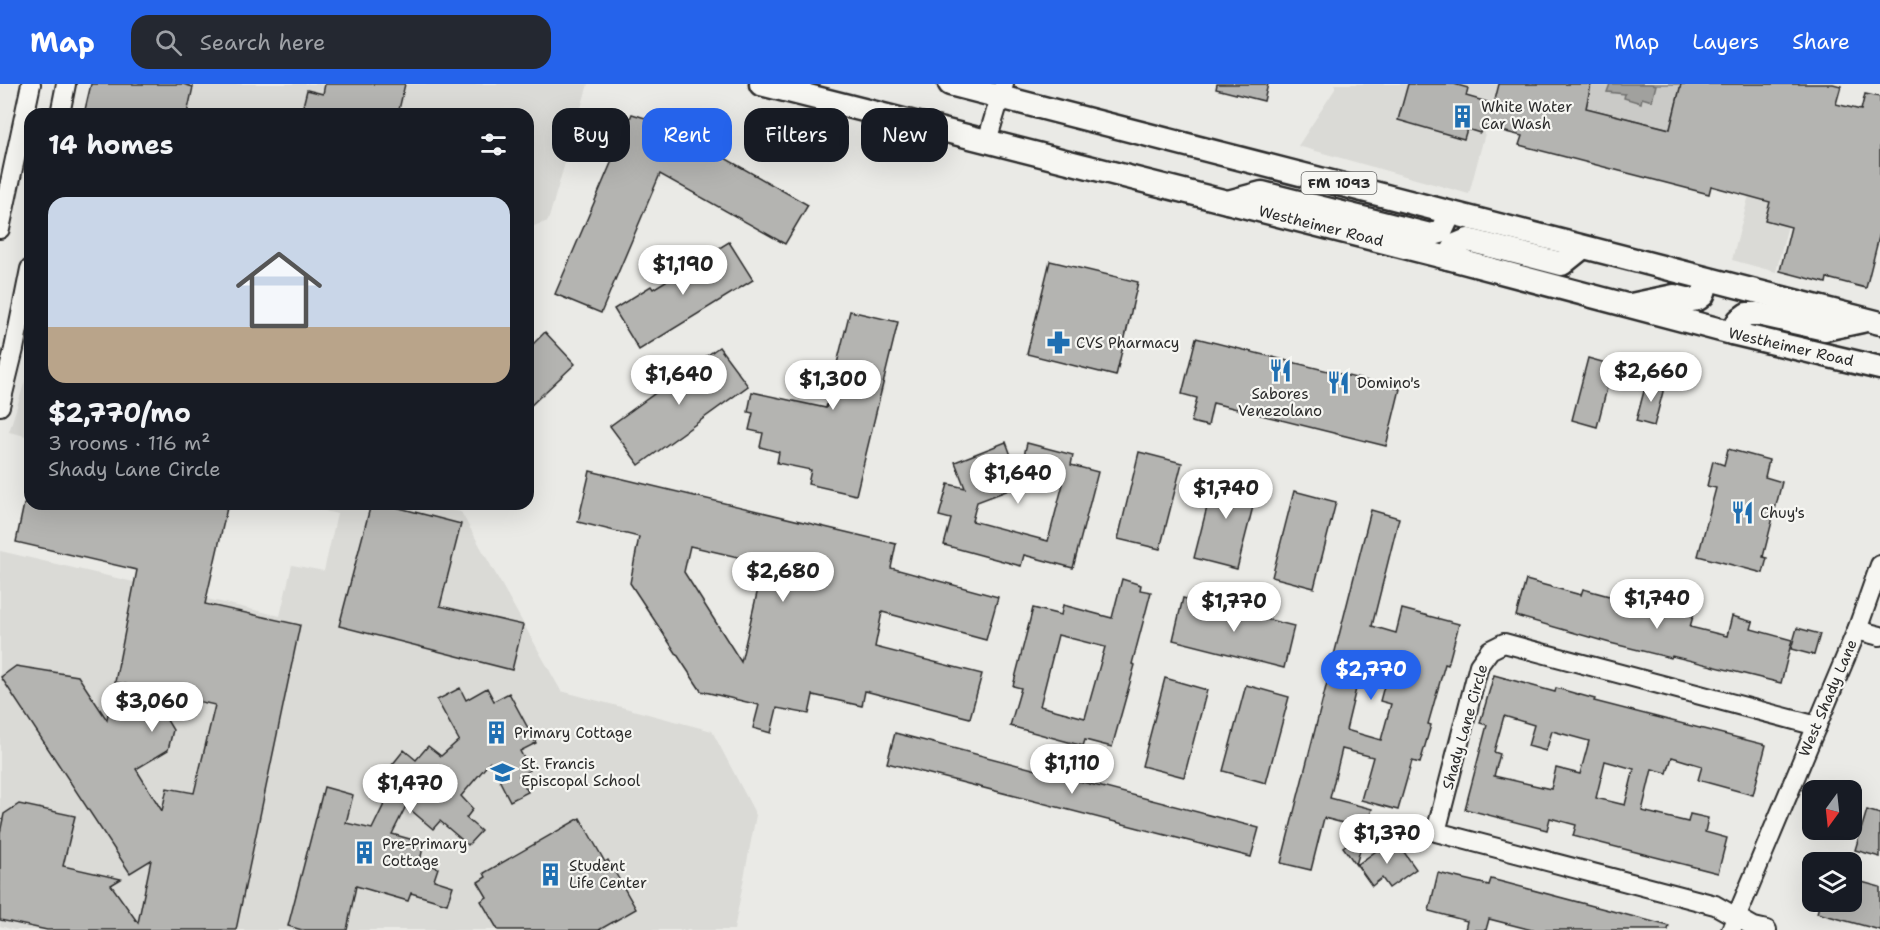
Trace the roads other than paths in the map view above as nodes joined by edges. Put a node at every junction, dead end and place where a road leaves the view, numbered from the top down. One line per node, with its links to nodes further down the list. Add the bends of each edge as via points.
1 (31, 84): 6 (street)
2 (66, 84): 7 (street)
3 (761, 84): 9 (main road, Westheimer Road)
4 (951, 84): 5 (main road, FM 1093)
5 (1001, 90): 9 (street); 11 (main road, FM 1093)
6 (26, 108)
7 (61, 108)
8 (24, 117): 12 (street)
9 (987, 141): 10 (main road, Westheimer Road)
10 (1227, 202): 11 (main road, via 1262,193 1430,235 1441,232); 14 (main road, Westheimer Road)
11 (1450, 213): 13 (main road, FM 1093)
12 (0, 229)
13 (1582, 248): 14 (main road, via 1562,264 1468,240 1456,245); 15 (main road, FM 1093)
14 (1448, 258): 17 (main road, Westheimer Road)
15 (1708, 280): 17 (main road, via 1698,299 1674,296); 18 (main road, FM 1093)
16 (24, 301): 21 (street)
17 (1629, 305): 19 (main road, Westheimer Road)
18 (1873, 322): 19 (main road, via 1825,330 1747,314 1738,320)
19 (1732, 333): 20 (main road, Westheimer Road)
20 (1880, 368)
21 (0, 406)
22 (1880, 565): 23 (street, West Shady Lane)
23 (1857, 630): 24 (street); 25 (street, West Shady Lane)
24 (1880, 636)
25 (1816, 726): 26 (street, West Shady Lane); 26 (street, Shady Lane Circle, via 1504,643 1490,650 1479,665 1436,832 1715,905)
26 (1733, 923): 27 (street)
27 (1767, 930)

